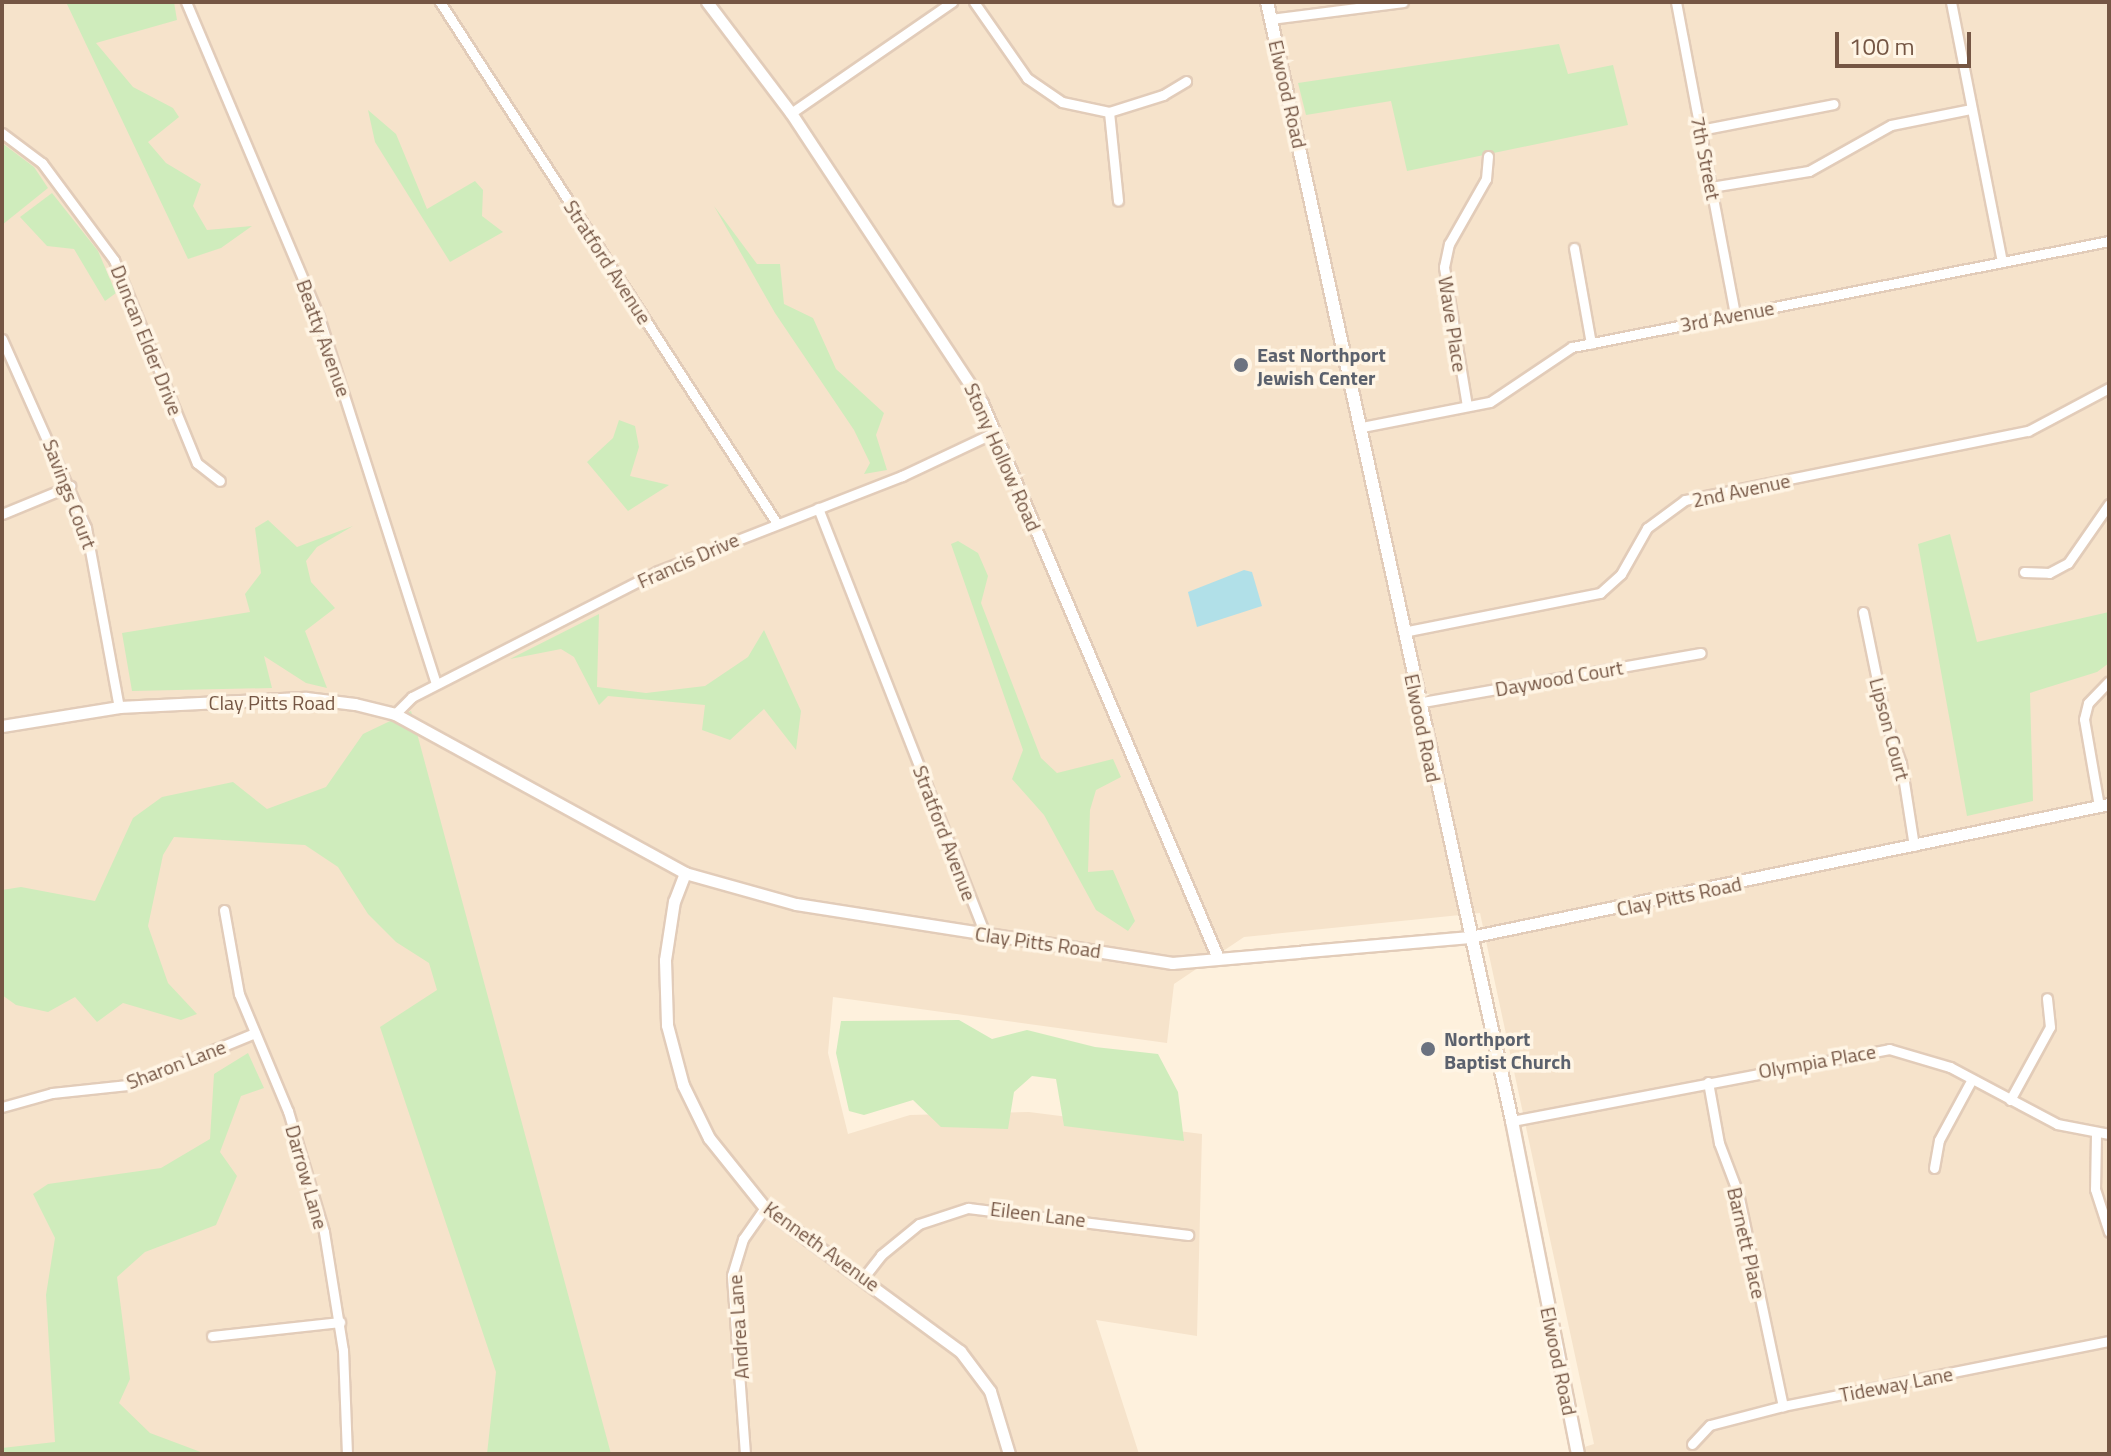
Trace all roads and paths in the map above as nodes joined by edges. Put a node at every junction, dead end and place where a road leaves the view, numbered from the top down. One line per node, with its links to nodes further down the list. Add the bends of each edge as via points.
1 (186, 2): 42 (street, Beatty Avenue, via 319,317)
2 (440, 2): 36 (street, Stratford Avenue)
3 (707, 2): 15 (street, Stony Hollow Road)
4 (952, 2): 15 (street)
5 (974, 2): 14 (street, via 1008,54 1044,92 1062,102)
6 (1267, 2): 10 (main road, Elwood Road)
7 (1403, 2): 10 (street)
8 (1676, 2): 16 (street, 7th Street)
9 (1951, 2): 13 (street)
10 (1271, 19): 29 (main road, Elwood Road)
11 (1186, 81): 14 (street, via 1163,95)
12 (1834, 104): 16 (street)
13 (1971, 109): 19 (street, via 1891,125 1809,171); 23 (street)
14 (1109, 112): 20 (street)
15 (791, 113): 30 (street, Stony Hollow Road, via 947,345)
16 (1700, 130): 19 (street, 7th Street)
17 (2, 133): 31 (street, Duncan Elder Drive, via 42,163 114,260 197,463)
18 (1488, 156): 28 (street, Wave Place, via 1486,179 1449,244 1444,267)
19 (1711, 187): 24 (street, 7th Street)
20 (1118, 201)
21 (2109, 241): 23 (street, 3rd Avenue)
22 (1574, 248): 26 (street)
23 (2002, 262): 24 (street, 3rd Avenue)
24 (1735, 315): 26 (street, 3rd Avenue)
25 (2, 339): 32 (street, Savings Court)
26 (1591, 343): 28 (street, 3rd Avenue, via 1556,354 1508,394)
27 (2109, 388): 39 (street, 2nd Avenue, via 2028,431 1685,500 1647,528 1621,574 1600,593)
28 (1467, 406): 29 (street, 3rd Avenue)
29 (1362, 427): 39 (main road, Elwood Road)
30 (995, 432): 34 (street, Francis Drive); 53 (street, Stony Hollow Road)
31 (220, 481)
32 (70, 486): 35 (street); 44 (street, Savings Court, via 93,553)
33 (2109, 504): 37 (street, via 2068,563 2049,573)
34 (818, 508): 36 (street, Francis Drive); 51 (street, Stratford Avenue)
35 (2, 514)
36 (776, 522): 42 (street, Francis Drive, via 658,571)
37 (2024, 572)
38 (1863, 612): 48 (street, Lipson Court, via 1885,719 1901,763)
39 (1403, 632): 43 (main road, Elwood Road)
40 (1701, 653): 43 (street, Daywood Court)
41 (2109, 681): 47 (street, via 2088,703 2084,719)
42 (436, 684): 45 (street, Francis Drive)
43 (1417, 703): 52 (main road, Elwood Road)
44 (119, 707): 45 (street, Clay Pitts Road, via 306,698); 46 (street, Clay Pitts Road)
45 (395, 714): 49 (street, Clay Pitts Road)
46 (2, 726)
47 (2104, 805): 48 (street, Clay Pitts Road)
48 (1914, 846): 52 (street, Clay Pitts Road)
49 (685, 873): 51 (street, Clay Pitts Road, via 796,904); 64 (street, Kenneth Avenue, via 674,901 665,960 674,1059 709,1138)
50 (224, 910): 55 (street, Darrow Lane, via 231,966)
51 (985, 934): 53 (street, Clay Pitts Road, via 1172,963)
52 (1470, 937): 53 (street, Clay Pitts Road); 60 (main road, Elwood Road)
53 (1218, 958)
54 (2047, 998): 58 (street, via 2050,1027)
55 (255, 1033): 59 (street, Sharon Lane, via 128,1085 52,1093); 68 (street, Darrow Lane, via 310,1180)
56 (1972, 1079): 57 (street, Olympia Place, via 1930,1058 1889,1049); 58 (street, Olympia Place); 63 (street, via 1939,1140)
57 (1708, 1082): 60 (street, Olympia Place); 71 (street, Barnett Place, via 1719,1143 1738,1193)
58 (2010, 1100): 61 (street, Olympia Place, via 2057,1124)
59 (2, 1107)
60 (1512, 1121): 76 (main road, Elwood Road)
61 (2096, 1134): 62 (street, Olympia Place); 65 (street, via 2095,1189)
62 (2109, 1134)
63 (1934, 1168)
64 (765, 1208): 67 (street, Kenneth Avenue); 74 (street, Andrea Lane, via 743,1239 732,1275)
65 (2109, 1232)
66 (1188, 1235): 67 (street, Eileen Lane, via 968,1208 919,1224 881,1255)
67 (864, 1277): 75 (street, Kenneth Avenue, via 941,1334 976,1369 999,1409)
68 (340, 1322): 69 (street); 73 (street, Darrow Lane)
69 (212, 1336)
70 (2109, 1341): 71 (street, Tideway Lane)
71 (1783, 1406): 72 (street, Tideway Lane, via 1710,1425)
72 (1692, 1444)
73 (347, 1454)
74 (745, 1454)
75 (1009, 1454)
76 (1578, 1454)

